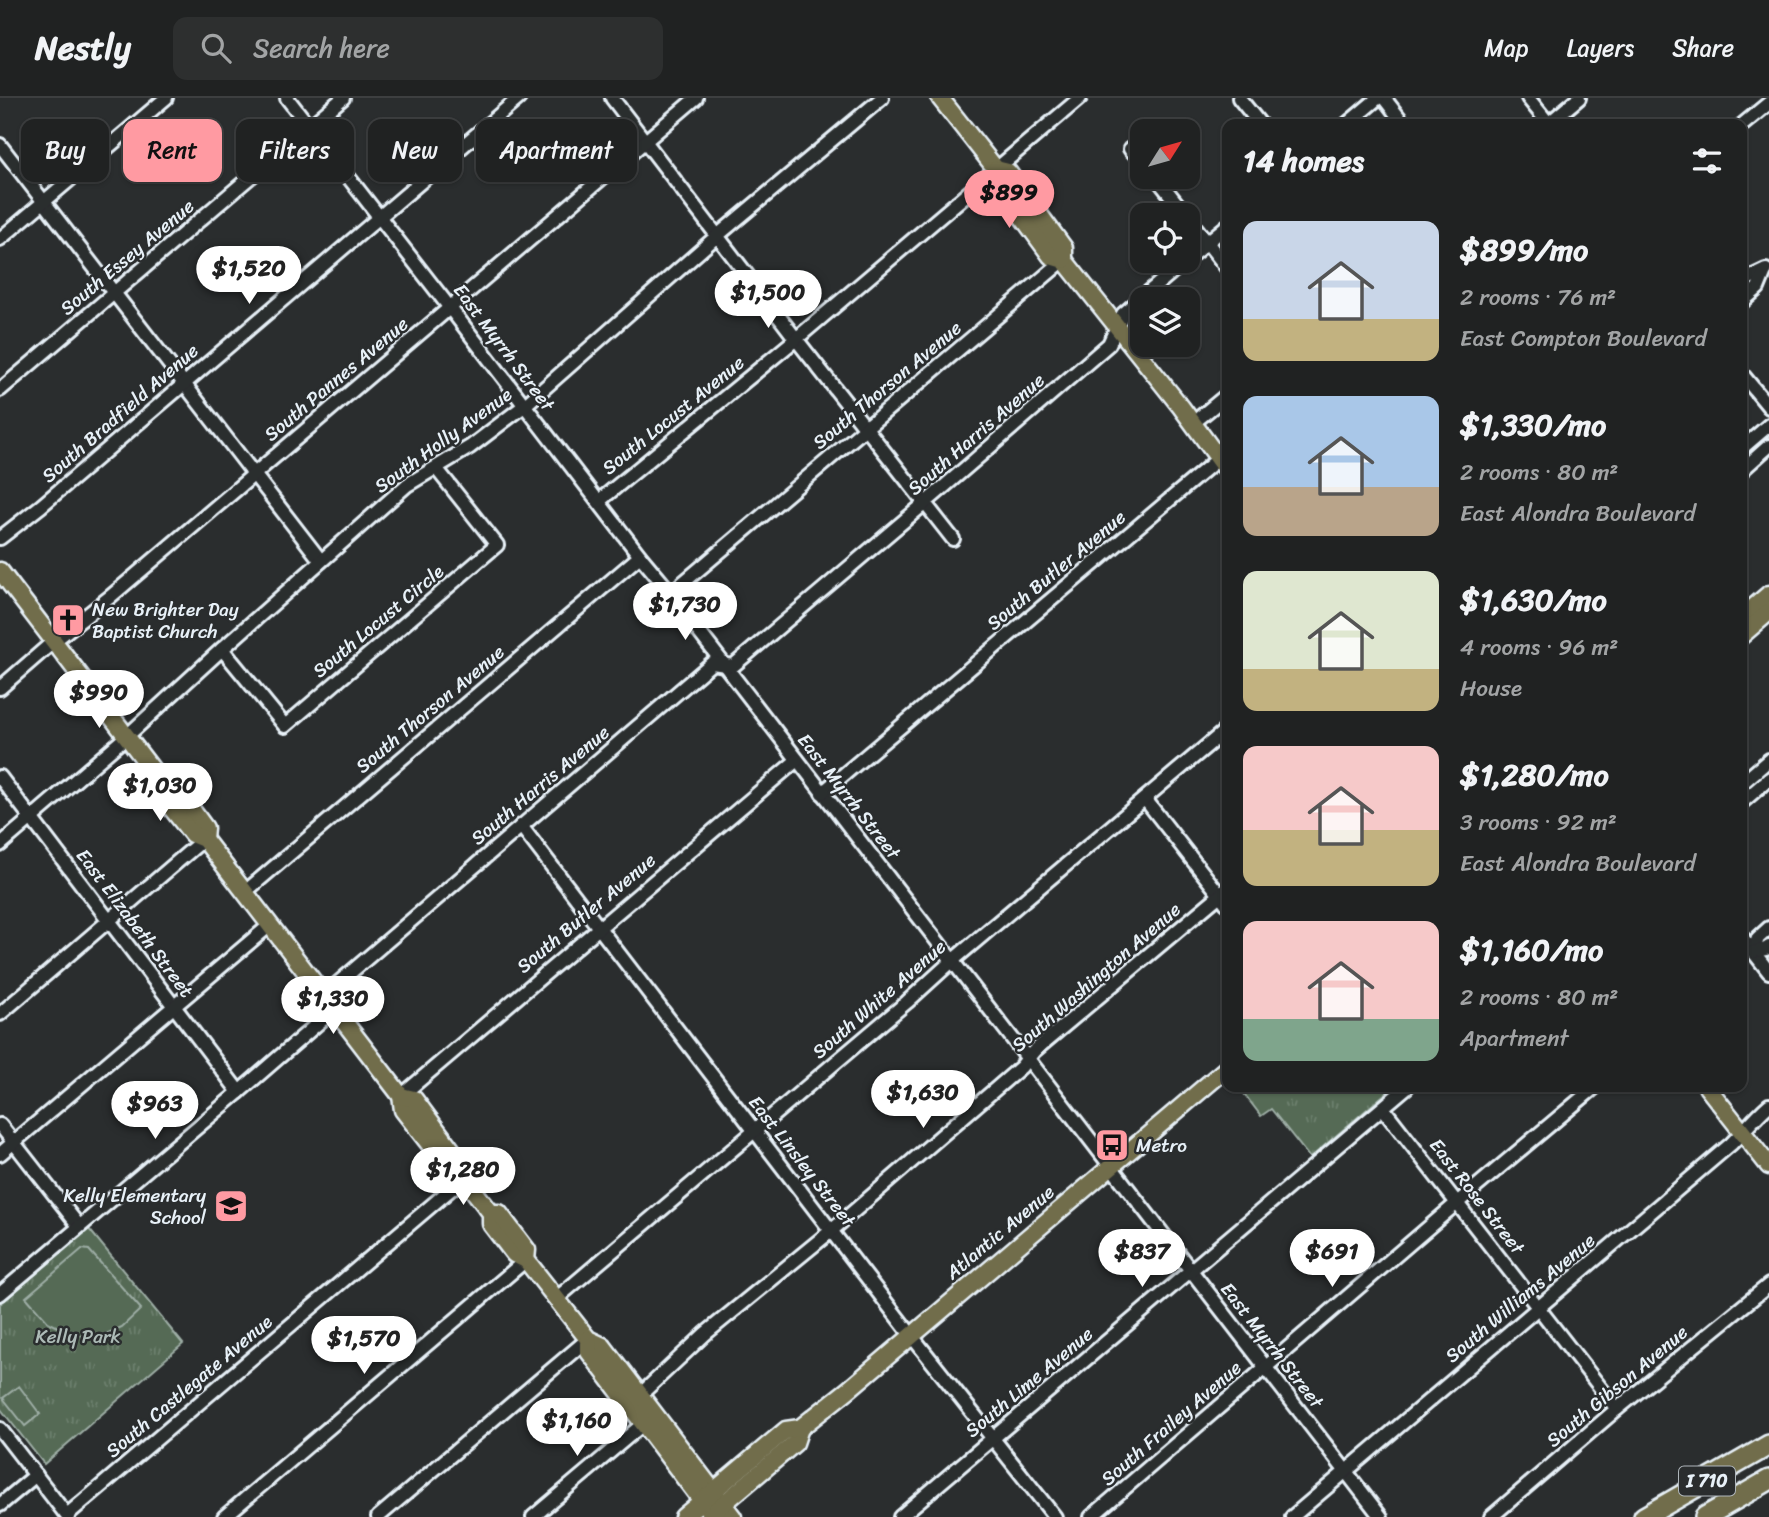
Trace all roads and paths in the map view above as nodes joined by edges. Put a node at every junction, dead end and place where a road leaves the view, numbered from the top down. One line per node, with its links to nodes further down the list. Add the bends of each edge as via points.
1 (166, 98): 29 (street)
2 (287, 98): 15 (street, East Myrrh Street)
3 (343, 98): 16 (street, South Essey Avenue)
4 (519, 98): 31 (street, South Bradfield Avenue)
5 (612, 98): 23 (street)
6 (696, 98): 23 (street, South Pannes Avenue)
7 (882, 98): 34 (street, South Holly Avenue)
8 (940, 98): 25 (main road)
9 (1080, 98): 25 (street, South Locust Avenue)
10 (1240, 98): 17 (street)
11 (1381, 98): 18 (street); 19 (street)
12 (1528, 98): 20 (street)
13 (1579, 98): 21 (street)
14 (1769, 103): 22 (street)
15 (303, 119)
16 (318, 119)
17 (1256, 119)
18 (1354, 119)
19 (1400, 119)
20 (1544, 119)
21 (1554, 119)
22 (1747, 121)
23 (644, 141): 34 (street); 45 (street, South Pannes Avenue)
24 (0, 145): 29 (street)
25 (996, 169): 38 (main road, via 1008,172 1064,248); 47 (street, South Locust Avenue)
26 (244, 182): 43 (street, South Essey Avenue)
27 (352, 182): 31 (street, East Myrrh Street)
28 (1166, 189): 30 (street)
29 (44, 202): 35 (street); 43 (street)
30 (1177, 203)
31 (379, 216): 45 (street, East Myrrh Street); 49 (street, South Bradfield Avenue)
32 (1222, 230): 36 (street, South Harris Avenue)
33 (1200, 232): 36 (street)
34 (717, 236): 47 (street); 52 (street, South Holly Avenue)
35 (0, 239)
36 (1208, 242): 37 (street, South Harris Avenue); 39 (street)
37 (1200, 249)
38 (1064, 260): 46 (main road); 56 (street, South Thorson Avenue)
39 (1222, 261)
40 (1767, 270): 42 (street); 44 (street)
41 (1172, 273): 46 (street, South Harris Avenue, via 1123,314)
42 (1747, 279)
43 (114, 293): 49 (street); 50 (street, South Essey Avenue)
44 (1747, 298)
45 (450, 308): 52 (street, East Myrrh Street); 62 (street, South Pannes Avenue)
46 (1117, 327): 54 (main road); 64 (street, South Harris Avenue, via 1110,343)
47 (796, 339): 56 (street); 63 (street, South Locust Avenue)
48 (1747, 380): 53 (street)
49 (185, 383): 62 (street); 65 (street, South Bradfield Avenue)
50 (0, 390)
51 (1222, 399): 54 (street)
52 (524, 406): 61 (street, South Holly Avenue); 63 (street, East Myrrh Street)
53 (1769, 407)
54 (1193, 423): 59 (main road)
55 (1769, 425): 57 (street)
56 (865, 428): 64 (street); 70 (street, South Thorson Avenue)
57 (1747, 444)
58 (1769, 446): 60 (street)
59 (1222, 464): 86 (street, South Butler Avenue)
60 (1747, 466)
61 (436, 468): 68 (street, South Holly Avenue, via 407,485); 76 (street, South Locust Circle, via 497,545 285,726)
62 (254, 474): 68 (street); 75 (street, South Pannes Avenue)
63 (599, 501): 67 (street, East Myrrh Street)
64 (924, 504): 66 (street); 77 (street, South Harris Avenue, via 733,666)
65 (0, 538)
66 (953, 539)
67 (640, 556): 70 (street, East Myrrh Street); 93 (street, South Thorson Avenue)
68 (320, 561): 76 (street, South Holly Avenue)
69 (0, 571): 75 (main road)
70 (671, 593): 77 (street, East Myrrh Street)
71 (1769, 594): 73 (main road)
72 (1769, 612): 74 (main road)
73 (1747, 613)
74 (1747, 631)
75 (54, 641): 78 (street, South Pannes Avenue); 80 (main road)
76 (222, 649): 80 (street, South Holly Avenue)
77 (723, 664): 81 (street, East Myrrh Street); 90 (street, South Harris Avenue, via 712,663)
78 (0, 688)
79 (1222, 733): 88 (street, South White Avenue)
80 (127, 736): 89 (street, South Holly Avenue); 91 (main road, via 157,776 173,784 205,828)
81 (797, 760): 86 (street, East Myrrh Street); 98 (street, South Butler Avenue)
82 (1769, 760): 84 (street)
83 (0, 777): 89 (street, East Elizabeth Street)
84 (1747, 779)
85 (1769, 779): 87 (street)
86 (822, 793): 103 (street, East Myrrh Street)
87 (1747, 798)
88 (1145, 799): 94 (street); 103 (street, South White Avenue)
89 (31, 818): 92 (street, South Holly Avenue); 96 (street, East Elizabeth Street)
90 (521, 826): 98 (street, East Linsley Street); 105 (street, South Harris Avenue, via 337,985)
91 (204, 839): 93 (main road); 96 (street)
92 (0, 845)
93 (245, 892): 97 (main road)
94 (1222, 894)
95 (1222, 898): 108 (street, South Washington Avenue)
96 (109, 920): 106 (street, East Elizabeth Street); 107 (street)
97 (270, 925): 105 (main road); 106 (street)
98 (598, 928): 114 (street, South Butler Avenue); 118 (street, East Linsley Street)
99 (1769, 928): 102 (street, via 1758,938)
100 (1747, 944): 102 (street)
101 (1769, 947): 102 (street)
102 (1753, 952): 104 (street)
103 (952, 961): 108 (street, East Myrrh Street); 118 (street, South White Avenue)
104 (1769, 972)
105 (330, 1002): 110 (street, South Harris Avenue, via 323,1019); 114 (main road)
106 (174, 1006): 110 (street, East Elizabeth Street); 120 (street)
107 (0, 1014)
108 (1028, 1059): 123 (street, East Myrrh Street); 127 (street, South Washington Avenue)
109 (1222, 1072): 123 (main road, Atlantic Avenue)
110 (239, 1092): 126 (street, South Harris Avenue)
111 (1401, 1092): 116 (street, South Lime Avenue)
112 (1589, 1092): 125 (street, South Frailey Avenue)
113 (1711, 1092): 119 (main road)
114 (401, 1096): 124 (main road, via 414,1099 463,1165)
115 (1769, 1104): 119 (street, South Williams Avenue)
116 (1383, 1108): 125 (street, East Rose Street); 129 (street, South Lime Avenue)
117 (0, 1125): 120 (street)
118 (754, 1130): 127 (street, East Linsley Street); 132 (street, South White Avenue)
119 (1743, 1133): 122 (main road); 133 (street, South Williams Avenue)
120 (14, 1143): 121 (street); 126 (street)
121 (0, 1154)
122 (1769, 1166)
123 (1110, 1167): 129 (street, East Myrrh Street); 134 (main road, Atlantic Avenue)
124 (464, 1178): 128 (main road, via 491,1213 491,1224 514,1254); 148 (street, South Castlegate Avenue)
125 (1457, 1203): 133 (street, East Rose Street); 136 (street, South Frailey Avenue)
126 (79, 1226): 131 (street, South Harris Avenue)
127 (831, 1231): 134 (street, East Linsley Street); 137 (street, South Washington Avenue, via 705,1334)
128 (526, 1260): 132 (main road); 149 (street)
129 (1190, 1270): 136 (street, East Myrrh Street); 141 (street, South Lime Avenue)
130 (1769, 1285): 138 (street, South Gibson Avenue)
131 (0, 1294)
132 (556, 1299): 135 (main road)
133 (1538, 1307): 138 (street, East Rose Street); 143 (street, South Williams Avenue)
134 (911, 1335): 141 (street, East Linsley Street); 147 (main road, Atlantic Avenue, via 800,1427 786,1430)
135 (588, 1339): 137 (main road, via 603,1346); 139 (main road, via 589,1352); 150 (street)
136 (1265, 1367): 143 (street, East Myrrh Street); 155 (street, South Frailey Avenue)
137 (640, 1395): 147 (main road)
138 (1617, 1409): 158 (street, South Gibson Avenue)
139 (643, 1424): 147 (main road); 151 (street)
140 (0, 1429): 144 (street)
141 (992, 1438): 153 (street, South Lime Avenue); 154 (street, East Linsley Street)
142 (1769, 1445): 159 (highway, I 710)
143 (1345, 1471): 156 (street, South Williams Avenue); 157 (street, East Myrrh Street)
144 (36, 1475): 146 (street); 148 (street)
145 (1769, 1480): 160 (highway, I 710)
146 (0, 1505)
147 (715, 1509): 152 (main road, Atlantic Avenue)
148 (67, 1516)
149 (224, 1517)
150 (378, 1517)
151 (533, 1517)
152 (683, 1517)
153 (900, 1517)
154 (1055, 1517)
155 (1091, 1517)
156 (1292, 1517)
157 (1381, 1517)
158 (1490, 1517)
159 (1644, 1517)
160 (1704, 1517)

